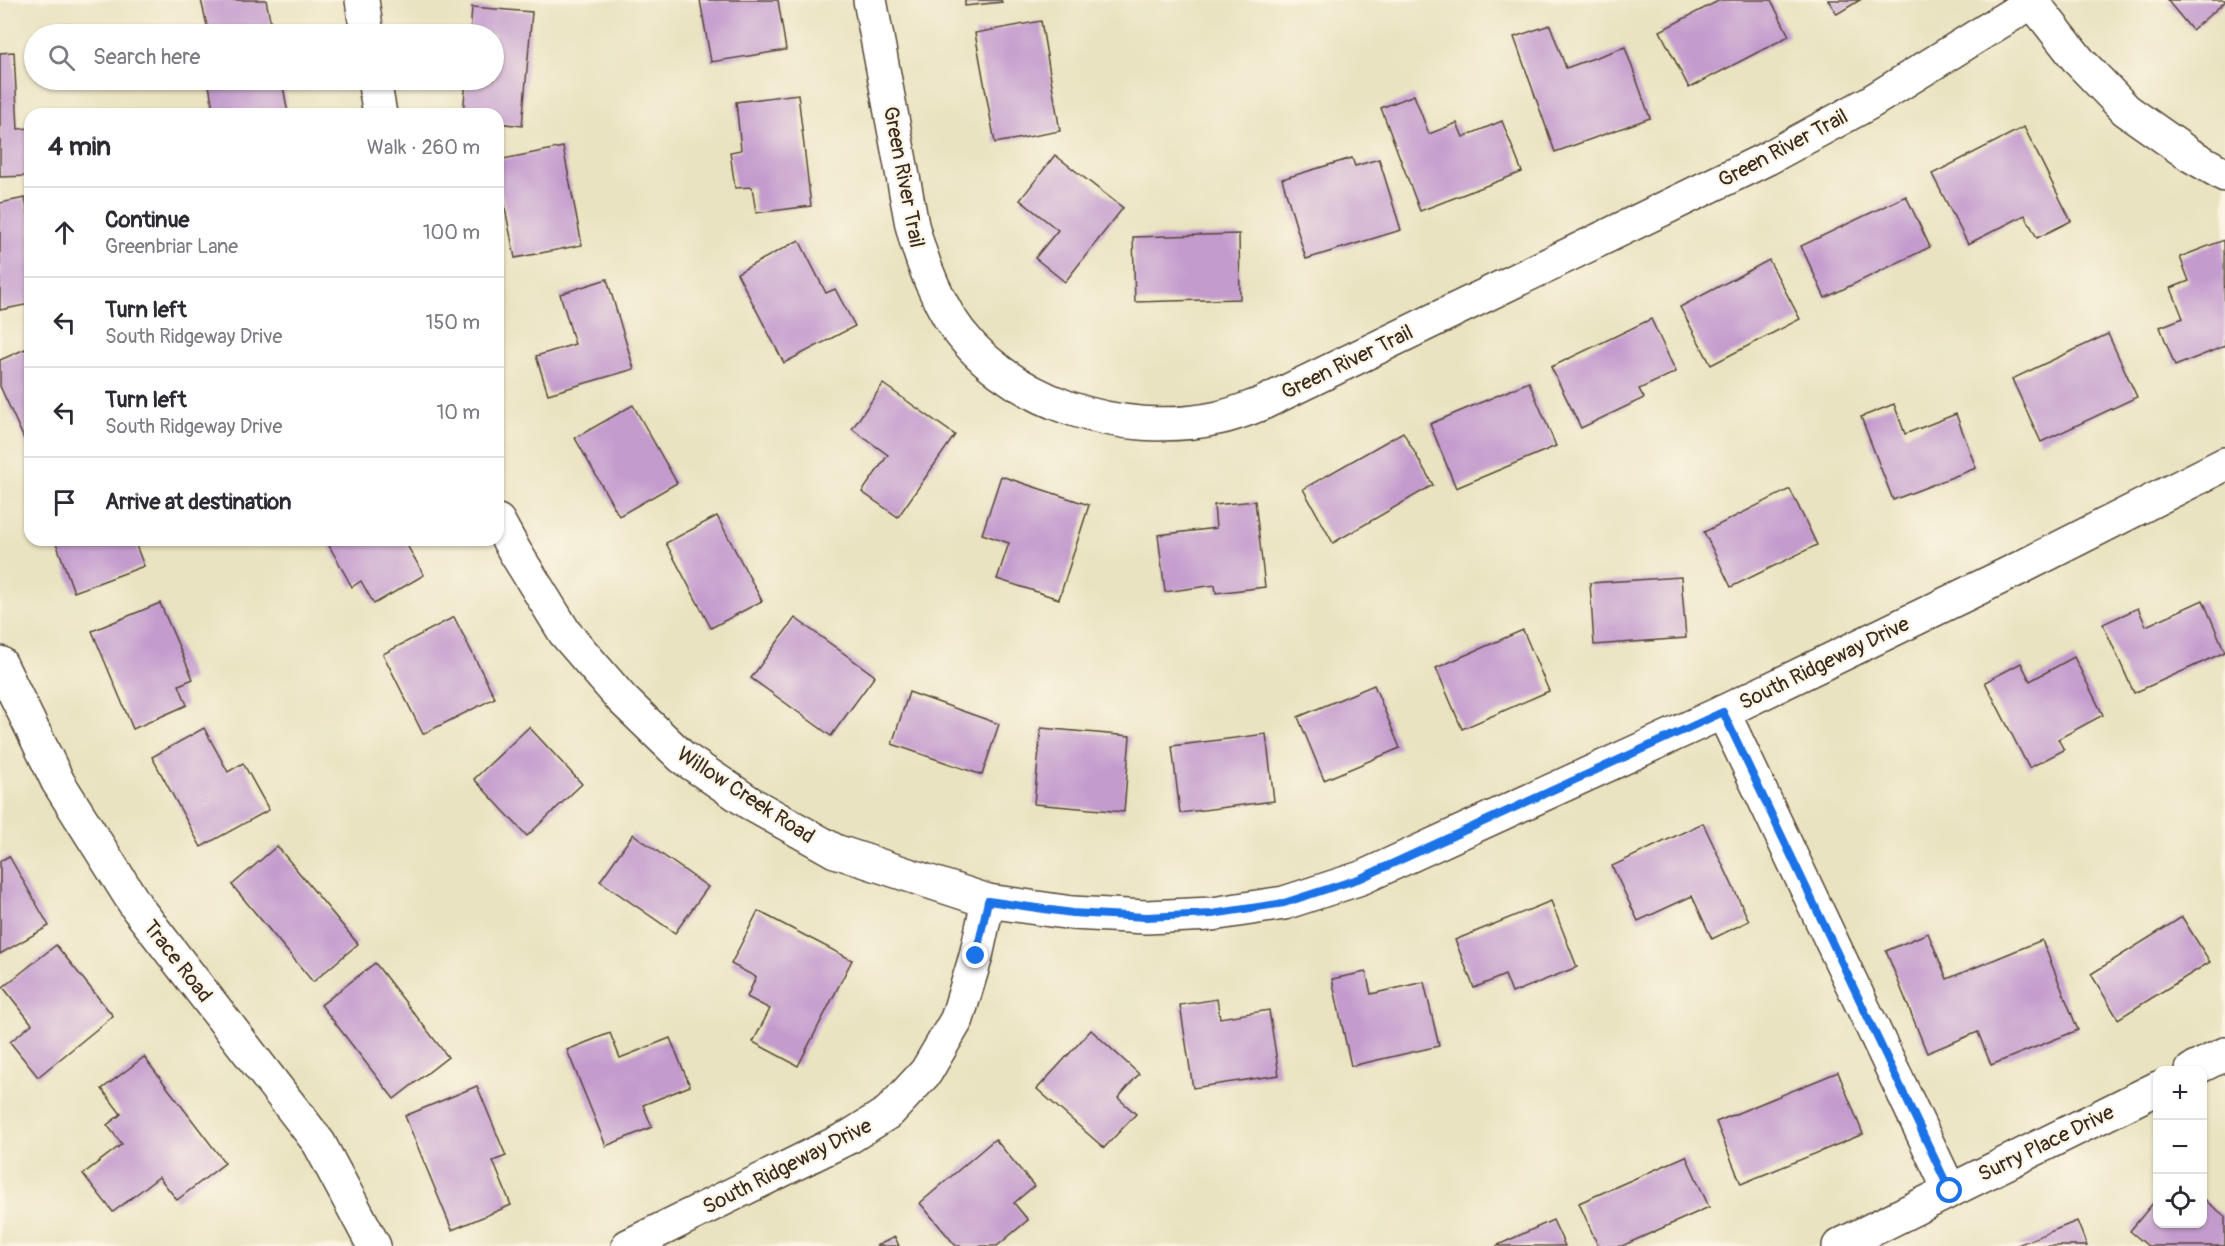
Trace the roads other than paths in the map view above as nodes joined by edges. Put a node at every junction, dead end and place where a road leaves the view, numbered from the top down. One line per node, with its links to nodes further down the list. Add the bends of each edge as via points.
1 (362, 0): 4 (street)
2 (870, 0): 3 (street, Green River Trail, via 912,225 921,259 950,317 979,353 1017,384 1065,407 1099,417 1170,425 1219,418 1262,404 1768,158 1869,103)
3 (2031, 1): 7 (street, via 2126,111)
4 (366, 24)
5 (376, 90): 6 (street)
6 (379, 108)
7 (2225, 175)
8 (2225, 464): 11 (street, South Ridgeway Drive)
9 (504, 532): 12 (street, Willow Creek Road, via 565,633 622,699 682,757 753,805 835,851)
10 (0, 663): 17 (street, Trace Road, via 58,782 138,909 319,1143)
11 (1723, 712): 12 (street, South Ridgeway Drive, via 1361,878 1284,903 1212,914 1146,917 1072,913); 16 (street)
12 (988, 901): 18 (street, South Ridgeway Drive, via 957,1018 926,1072 889,1112 852,1136)
13 (2225, 1054): 14 (street)
14 (2202, 1066)
15 (2153, 1090): 16 (street, Surry Place Drive)
16 (1950, 1191): 19 (street, Surry Place Drive)
17 (374, 1246)
18 (628, 1246)
19 (1839, 1246)

